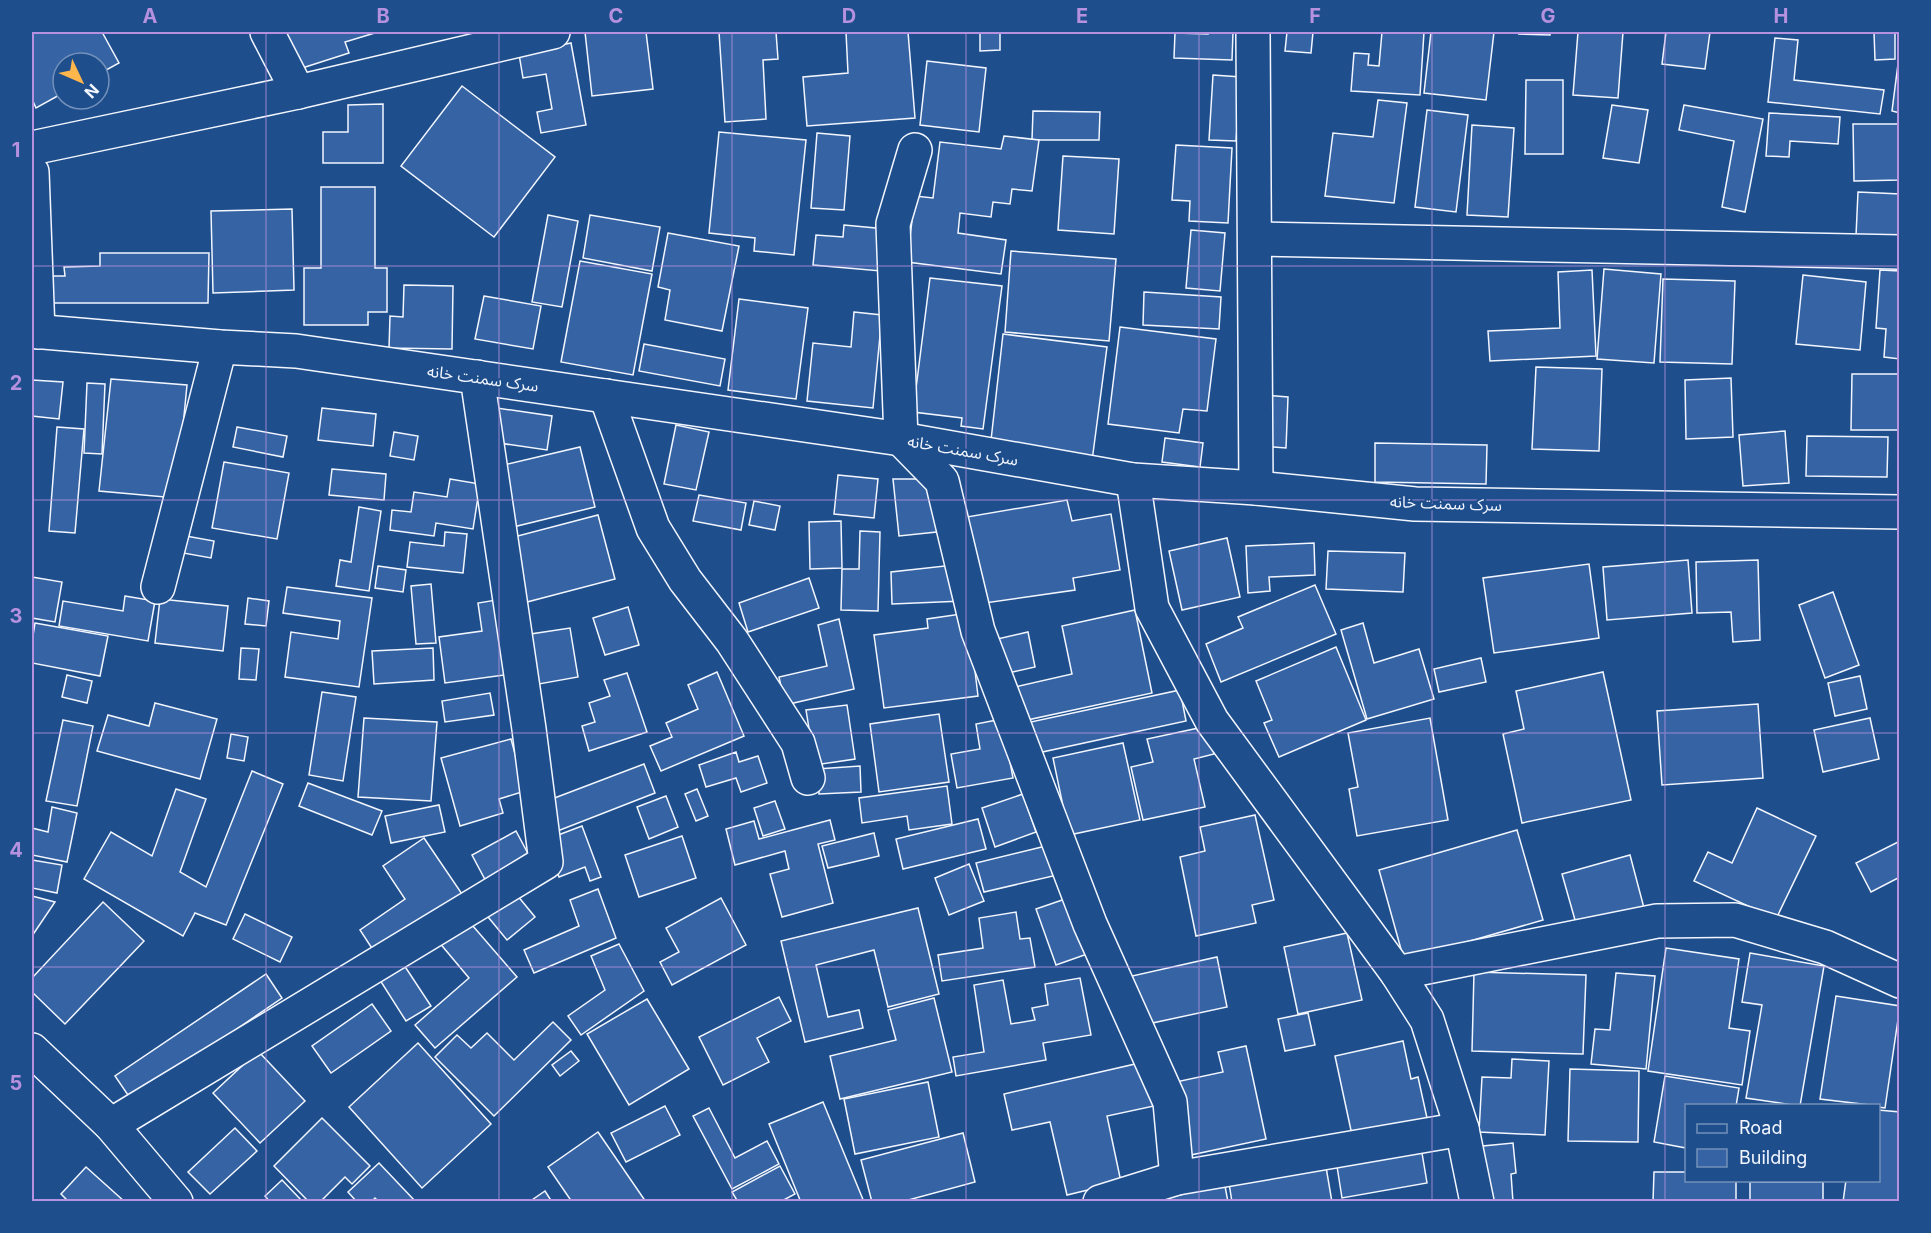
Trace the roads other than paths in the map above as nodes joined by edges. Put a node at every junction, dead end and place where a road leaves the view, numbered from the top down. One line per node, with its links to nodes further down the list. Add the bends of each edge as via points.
1 (267, 32): 4 (street)
2 (552, 32): 4 (street)
3 (1253, 32): 8 (street)
4 (298, 92): 5 (street)
5 (32, 148)
6 (915, 150): 14 (street, via 893,224)
7 (32, 172): 10 (street)
8 (1255, 239): 9 (street); 16 (street)
9 (1899, 252)
10 (35, 331): 11 (street, سرک سمنت خانه)
11 (220, 347): 12 (street, سرک سمنت خانه, via 296,351); 18 (street)
12 (477, 377): 13 (street, سرک سمنت خانه); 23 (street, via 546,862)
13 (606, 396): 14 (street, سرک سمنت خانه); 19 (street, via 653,528 798,743)
14 (901, 439): 15 (street, سرک سمنت خانه); 25 (street, via 942,481 978,631 1090,924 1170,1102)
15 (1133, 480): 16 (street, سرک سمنت خانه); 20 (street, via 1152,608 1207,711)
16 (1256, 488): 17 (street, سرک سمنت خانه, via 1415,504)
17 (1899, 512)
18 (158, 587)
19 (808, 778)
20 (1397, 972): 21 (street, via 1657,921 1735,920 1825,947); 24 (street, via 1427,1020)
21 (1899, 981)
22 (32, 1050): 23 (street)
23 (111, 1125): 26 (street)
24 (1462, 1129): 25 (street); 28 (street)
25 (1177, 1178): 27 (street)
26 (161, 1195)
27 (1100, 1202)
28 (1477, 1202)

